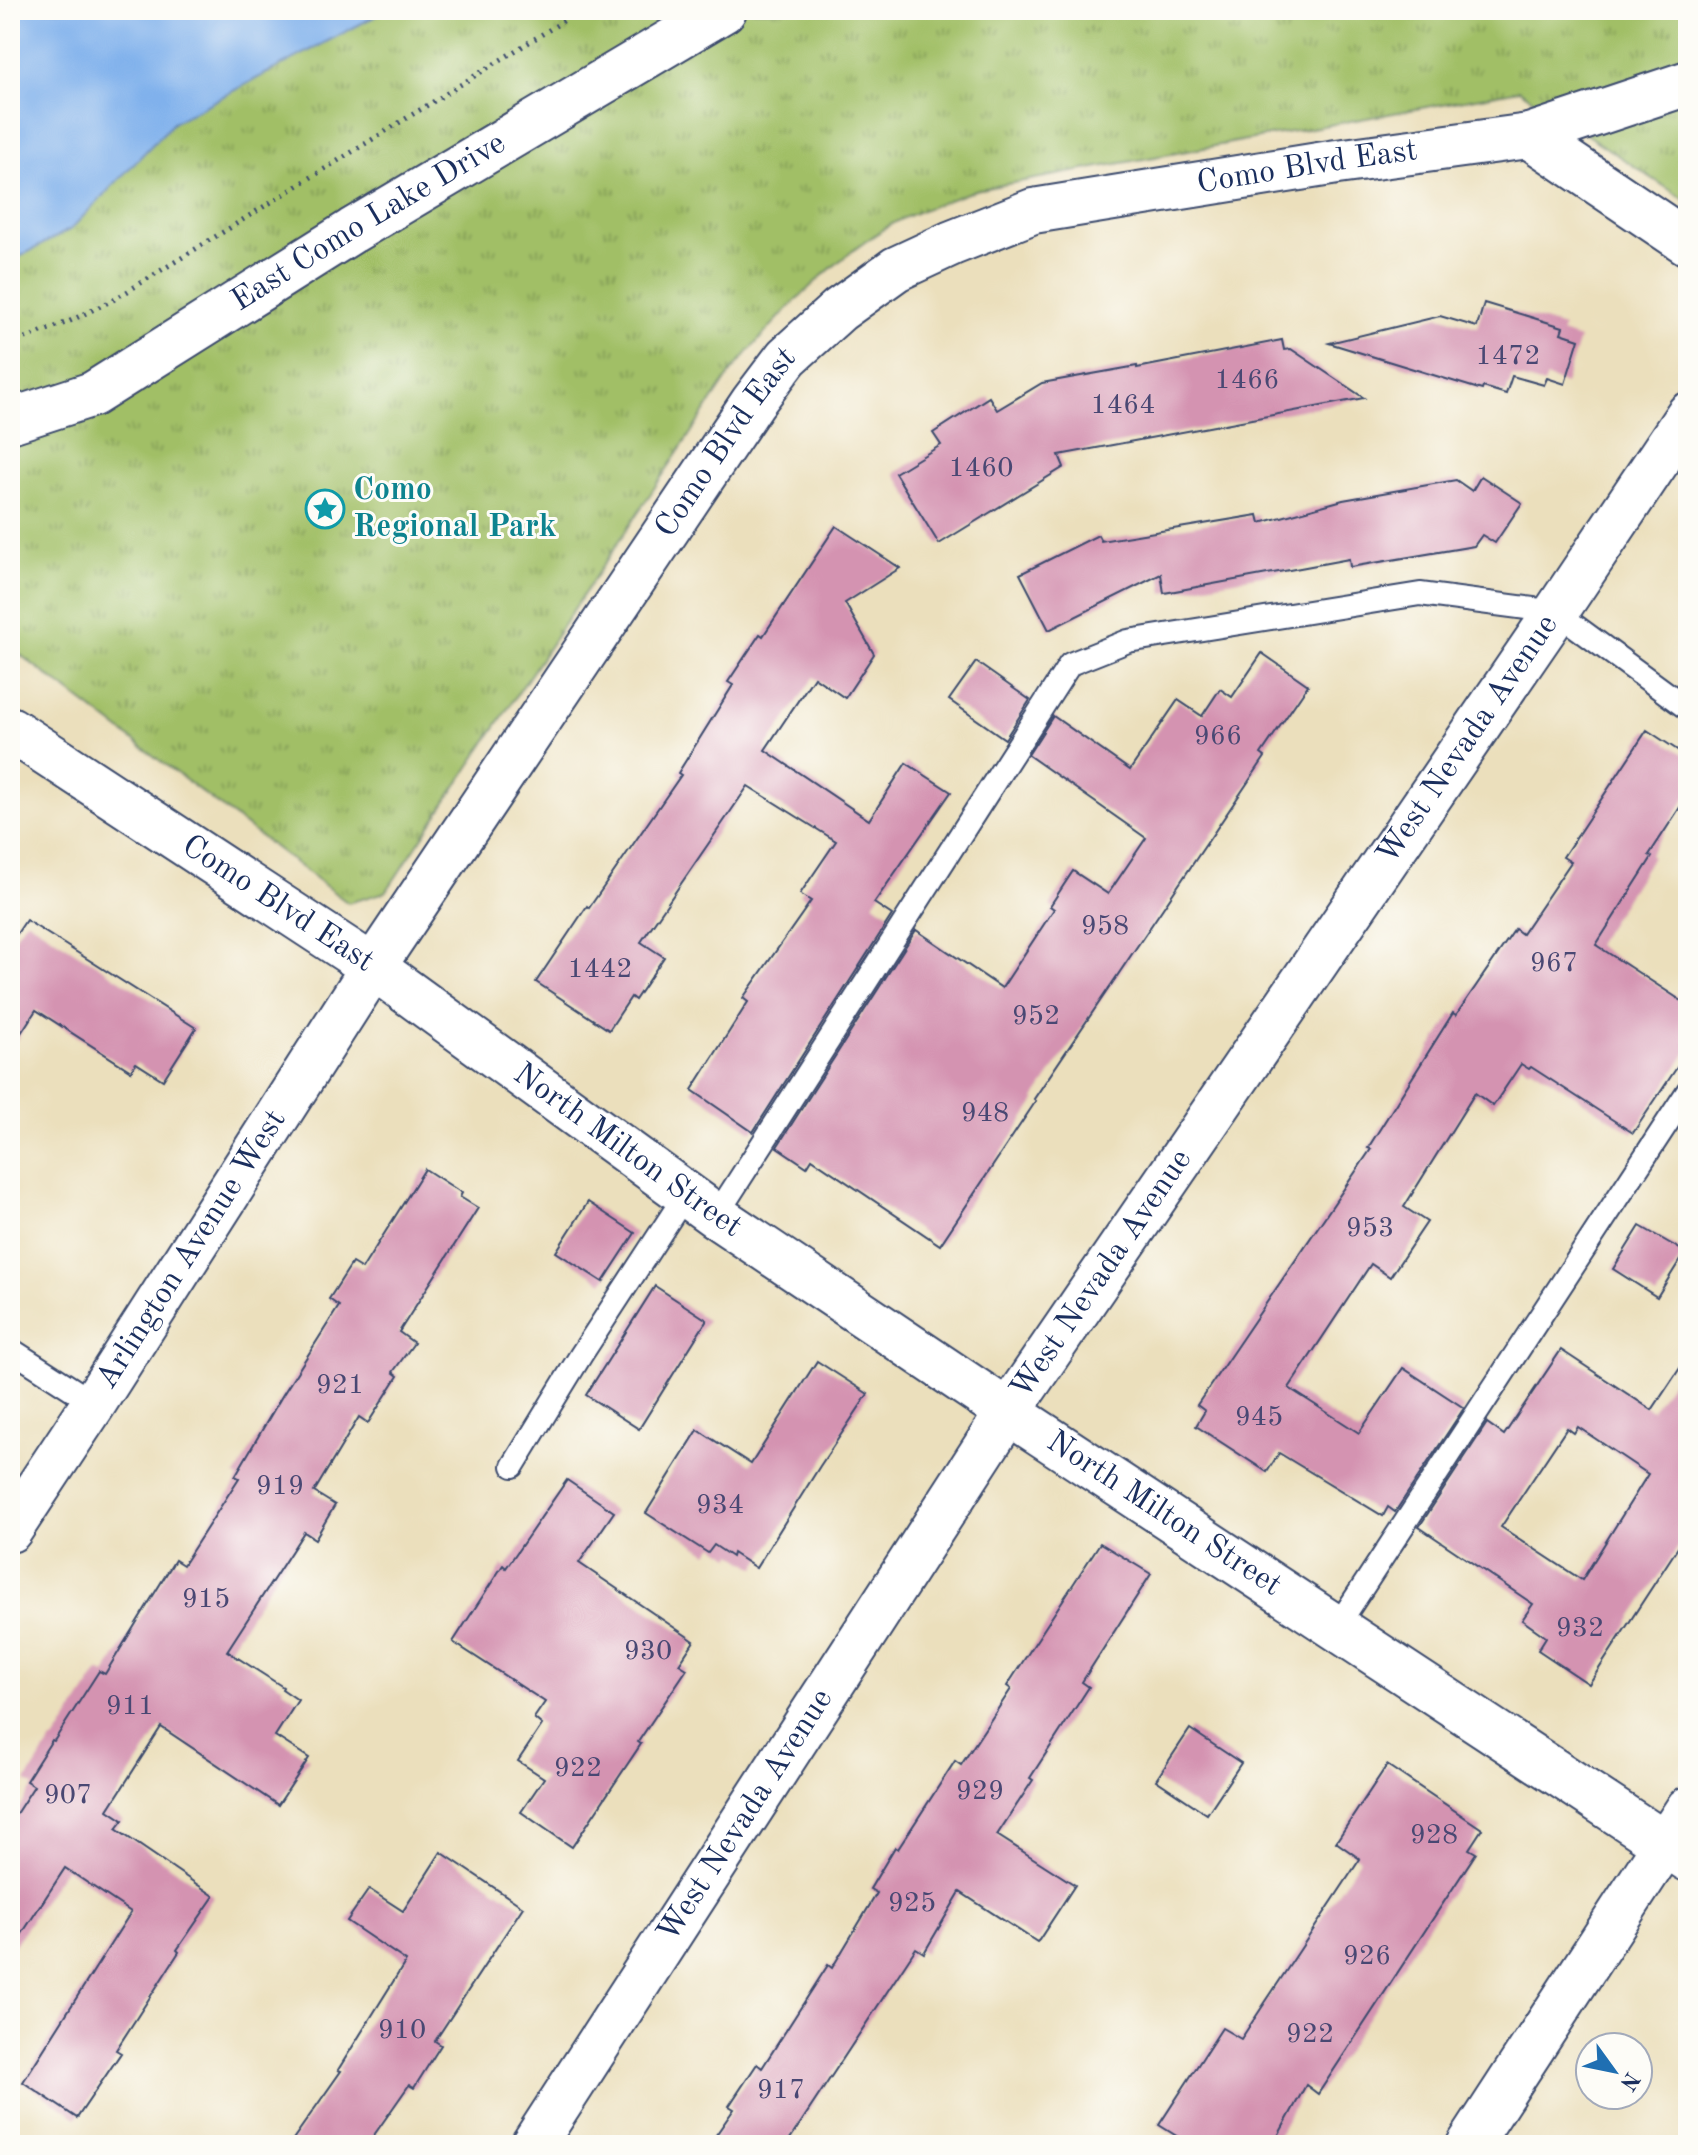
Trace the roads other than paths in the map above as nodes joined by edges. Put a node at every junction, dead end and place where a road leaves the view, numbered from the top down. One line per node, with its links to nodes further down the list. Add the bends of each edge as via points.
1 (724, 10): 6 (street, East Como Lake Drive, via 352,231 93,394)
2 (1688, 83): 3 (street, Como Blvd East)
3 (1529, 136): 4 (street); 10 (street, Como Blvd East, via 1033,211 896,269 787,357 753,402)
4 (1688, 243)
5 (1688, 415): 7 (street, West Nevada Avenue)
6 (10, 421)
7 (1556, 612): 8 (lane); 12 (lane, via 1420,594 1128,641 1070,664); 15 (street, West Nevada Avenue)
8 (1688, 709)
9 (10, 729): 10 (street, Como Blvd East)
10 (373, 967): 12 (street, North Milton Street); 14 (street, Arlington Avenue West)
11 (1688, 1091): 18 (lane)
12 (701, 1205): 15 (street, North Milton Street); 16 (lane, via 581,1355)
13 (10, 1349): 14 (lane)
14 (94, 1403): 17 (street, Arlington Avenue West)
15 (1008, 1412): 18 (street, North Milton Street); 20 (street, West Nevada Avenue)
16 (513, 1466)
17 (10, 1530)
18 (1336, 1628): 19 (street, North Milton Street)
19 (1680, 1837): 21 (street)
20 (533, 2145)
21 (1469, 2145)

